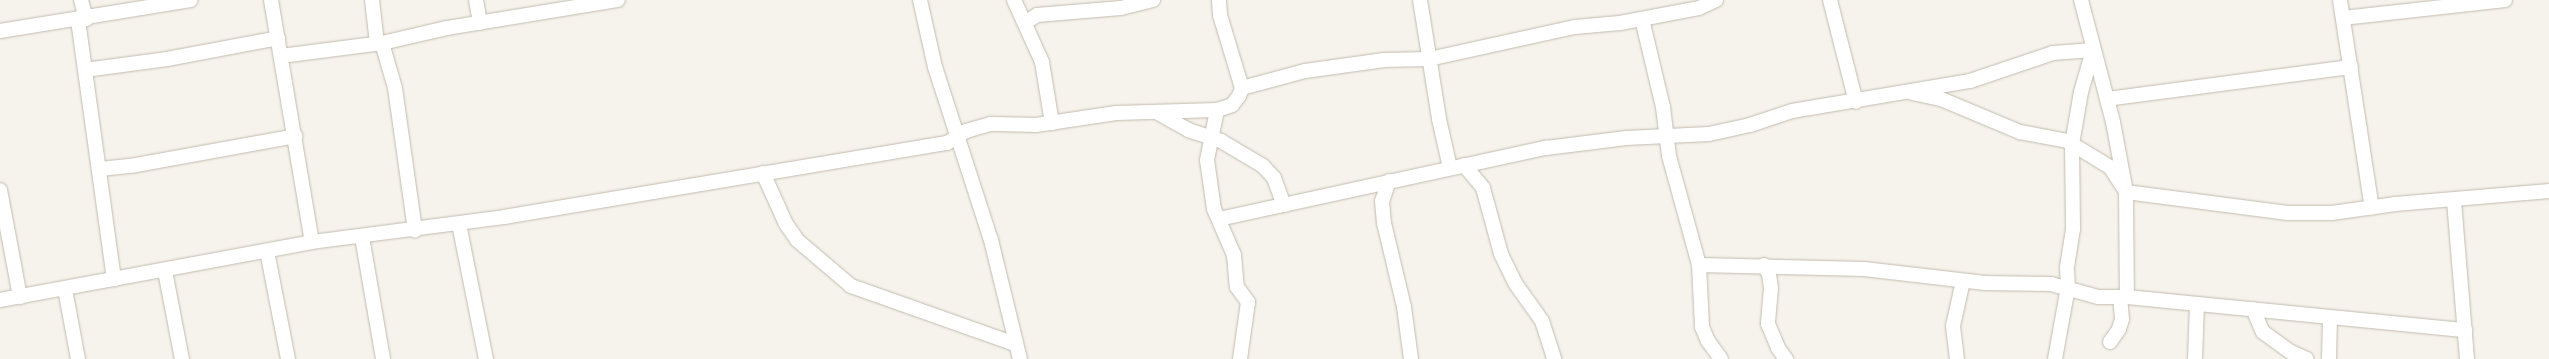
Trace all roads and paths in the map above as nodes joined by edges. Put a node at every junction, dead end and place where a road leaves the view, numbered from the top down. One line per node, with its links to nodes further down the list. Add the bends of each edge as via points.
1 (82, 0): 20 (street)
2 (191, 0): 17 (street)
3 (271, 0): 25 (street)
4 (372, 0): 26 (street)
5 (476, 0): 23 (street)
6 (614, 0): 23 (street)
7 (920, 0): 40 (street, via 936,67)
8 (1014, 0): 22 (street, via 1018,14)
9 (1153, 0): 18 (street)
10 (1219, 0): 32 (street, via 1220,15)
11 (1420, 0): 29 (street)
12 (1716, 0): 21 (street, via 1699,8)
13 (1830, 0): 35 (street)
14 (2081, 0): 27 (street)
15 (2340, 0): 19 (street)
16 (2505, 0): 19 (street)
17 (162, 2): 20 (street)
18 (1115, 4): 22 (street, via 1037,15)
19 (2342, 18): 30 (street)
20 (82, 19): 24 (street); 31 (street)
21 (1642, 19): 29 (street, via 1575,27); 42 (street, via 1663,107)
22 (1026, 22): 38 (street, via 1042,62 1049,91)
23 (480, 23): 26 (street)
24 (0, 31)
25 (278, 38): 28 (street); 31 (street)
26 (380, 43): 28 (street); 56 (street, via 395,88)
27 (2093, 50): 33 (street, via 2053,53 1970,81); 34 (street); 43 (street, via 2081,92)
28 (281, 56): 39 (street)
29 (1430, 59): 32 (street, via 1384,60 1305,71); 44 (street)
30 (2351, 67): 34 (street); 53 (street)
31 (85, 70): 45 (street)
32 (1242, 88): 36 (street, via 1232,105)
33 (1904, 92): 35 (street); 43 (street, via 1941,98 2002,126)
34 (2107, 99): 50 (street)
35 (1856, 102): 42 (street, via 1792,110 1750,125 1709,134)
36 (1217, 110): 37 (street); 41 (street)
37 (1156, 112): 38 (street, via 1116,113); 41 (street, via 1188,130)
38 (1052, 123): 40 (street, via 990,124)
39 (295, 136): 45 (street, via 136,165); 58 (street)
40 (958, 136): 46 (street, via 947,143); 75 (street, via 991,240)
41 (1212, 137): 52 (street, via 1267,170 1279,188); 54 (street, via 1207,160 1214,209)
42 (1667, 137): 44 (street, via 1626,138 1546,148); 60 (street, via 1680,204)
43 (2072, 144): 50 (street, via 2110,168); 65 (street, via 2073,229 2067,268)
44 (1457, 166): 47 (street); 86 (street, via 1483,188 1501,254 1515,283 1542,321)
45 (100, 169): 63 (street)
46 (763, 173): 55 (street); 75 (street, via 786,224 797,240 851,286)
47 (1389, 181): 52 (street, via 1337,195); 85 (street, via 1382,201 1384,223 1404,307)
48 (0, 190): 67 (street)
49 (2549, 191): 51 (street)
50 (2126, 192): 53 (street, via 2288,213 2332,213); 68 (street)
51 (2454, 201): 53 (street); 73 (street)
52 (1284, 205): 54 (street)
53 (2372, 208)
54 (1219, 219): 84 (street, via 1234,255 1237,287 1248,302)
55 (459, 224): 56 (street); 82 (street)
56 (415, 231): 57 (street)
57 (362, 237): 58 (street); 81 (street)
58 (312, 242): 59 (street)
59 (267, 251): 62 (street); 80 (street)
60 (1699, 265): 61 (street); 87 (street, via 1702,327)
61 (1764, 265): 64 (street, via 1864,269); 88 (street, via 1770,281 1768,324 1778,348)
62 (165, 271): 63 (street); 79 (street)
63 (114, 280): 66 (street)
64 (1963, 281): 65 (street); 89 (street, via 1953,326)
65 (2068, 287): 68 (street, via 2082,294); 76 (street)
66 (65, 289): 67 (street); 78 (street)
67 (20, 297): 69 (street)
68 (2124, 297): 70 (street); 74 (street, via 2119,329)
69 (0, 300)
70 (2197, 304): 71 (street); 91 (street)
71 (2253, 309): 72 (street); 77 (street, via 2263,332)
72 (2330, 318): 73 (street); 92 (street)
73 (2465, 330): 93 (street)
74 (2110, 342)
75 (1015, 344): 83 (street)
76 (2056, 353): 90 (street)
77 (2299, 358)
78 (78, 359)
79 (182, 359)
80 (288, 359)
81 (383, 359)
82 (486, 359)
83 (1020, 359)
84 (1240, 359)
85 (1411, 359)
86 (1554, 359)
87 (1721, 359)
88 (1786, 359)
89 (1957, 359)
90 (2046, 359)
91 (2195, 359)
92 (2329, 359)
93 (2467, 359)

